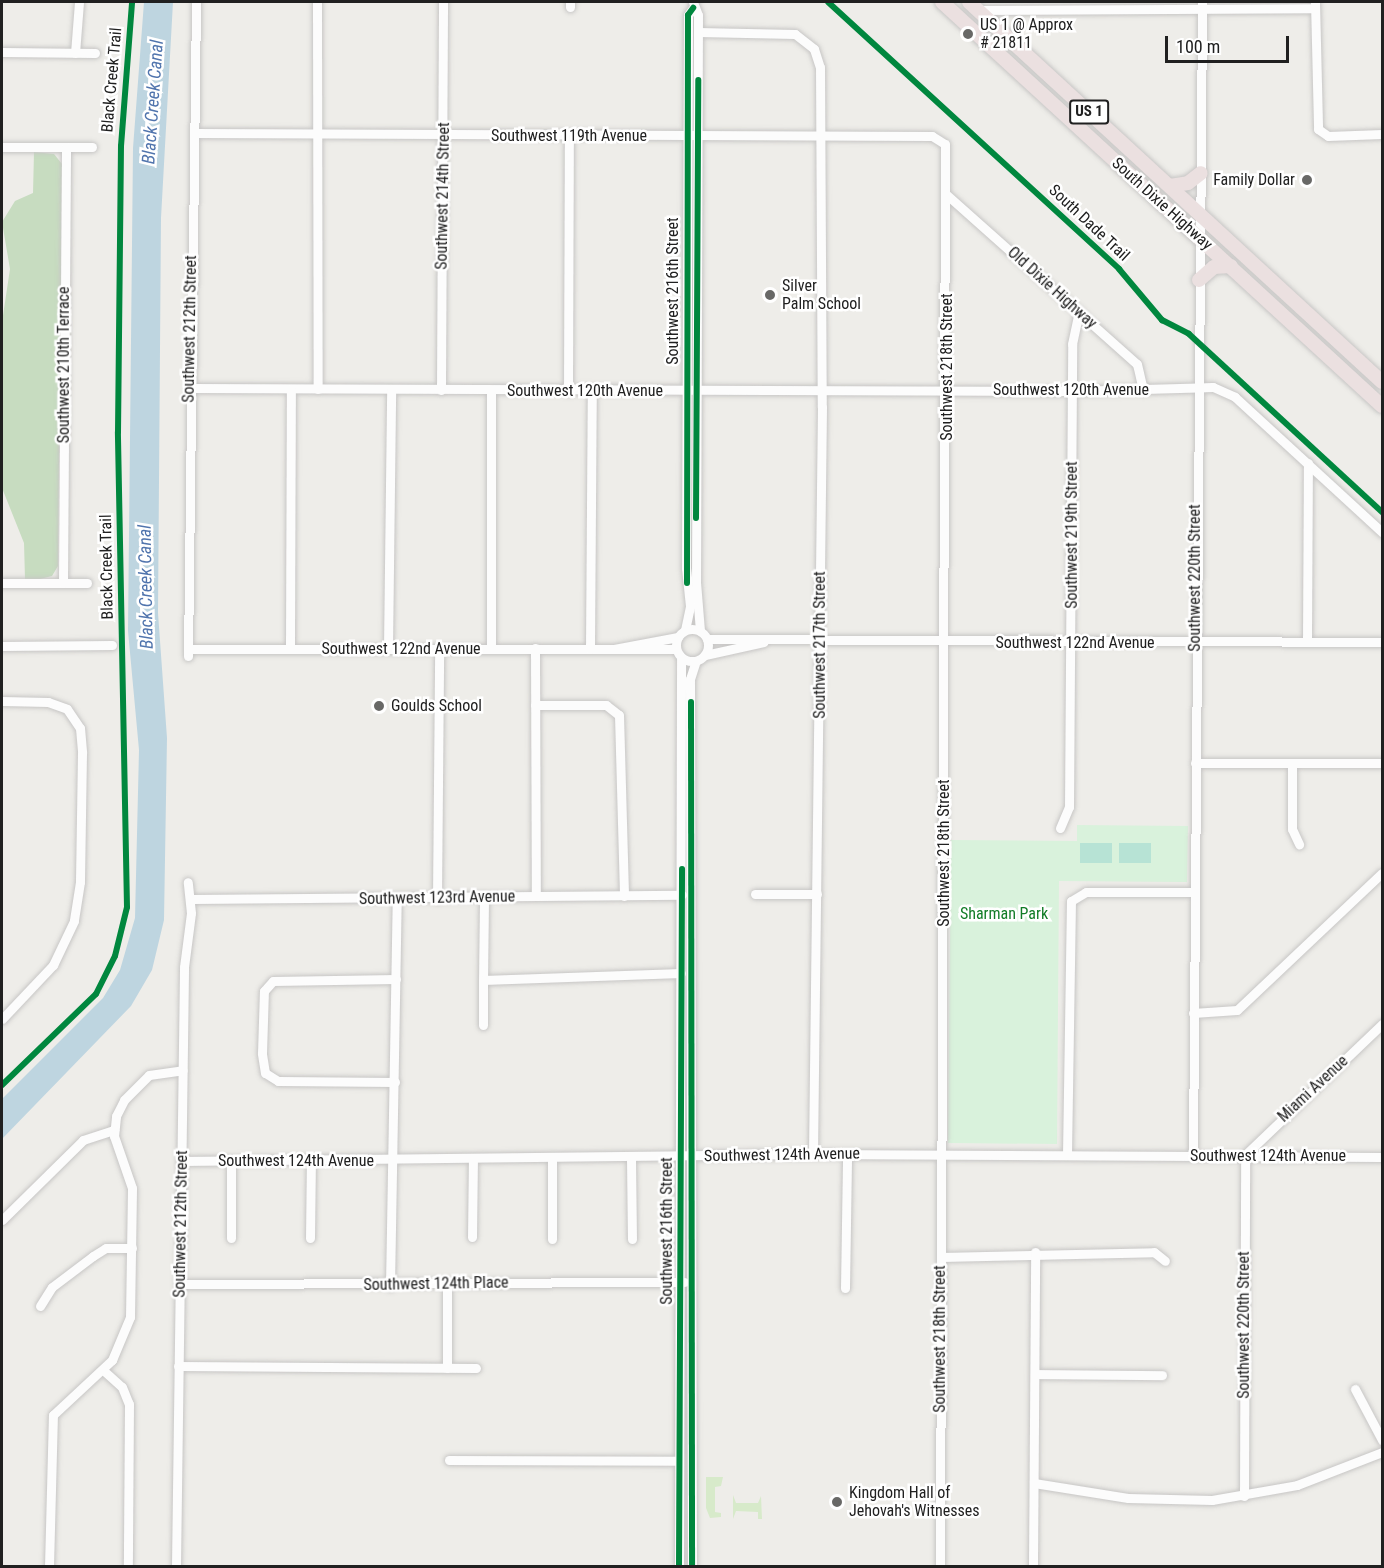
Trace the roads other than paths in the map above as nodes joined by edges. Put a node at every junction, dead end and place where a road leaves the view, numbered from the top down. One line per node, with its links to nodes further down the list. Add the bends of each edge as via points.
1 (79, 2): 14 (street)
2 (196, 2): 16 (street, Southwest 212th Street)
3 (317, 2): 17 (street)
4 (444, 2): 19 (street, Southwest 214th Street)
5 (942, 2): 12 (highway, South Dixie Highway / US 1)
6 (954, 2): 8 (highway, via 967,11)
7 (693, 5): 11 (street, Southwest 216th Street); 23 (street, Southwest 216th Street, via 688,15)
8 (973, 5): 10 (street); 12 (highway); 30 (highway, South Dixie Highway / US 1)
9 (1315, 5): 10 (street); 18 (street, via 1315,123 1328,136)
10 (1202, 6): 29 (street, Southwest 220th Street)
11 (698, 32): 21 (street, Southwest 217th Street, via 783,33 807,42 820,67); 24 (street, Southwest 216th Street)
12 (976, 33): 22 (highway, South Dixie Highway / US 1)
13 (2, 52): 14 (street)
14 (75, 53): 15 (street)
15 (94, 53)
16 (194, 133): 17 (street, Southwest 119th Avenue); 40 (street, Southwest 212th Street)
17 (319, 134): 19 (street, Southwest 119th Avenue); 41 (street)
18 (1383, 134)
19 (444, 135): 20 (street, Southwest 119th Avenue); 44 (street, Southwest 214th Street)
20 (569, 136): 23 (street, Southwest 119th Avenue); 51 (street)
21 (820, 136): 24 (street, Southwest 119th Avenue); 25 (street, Southwest 119th Avenue, via 932,136); 47 (street, Southwest 217th Street)
22 (1089, 136): 32 (highway, via 1109,144 1182,211); 33 (highway, South Dixie Highway / US 1)
23 (687, 137): 24 (street, Southwest 119th Avenue); 53 (street, Southwest 216th Street)
24 (698, 137): 46 (street, Southwest 216th Street)
25 (943, 140): 31 (street, Southwest 218th Street)
26 (2, 147): 27 (street)
27 (66, 147): 28 (street); 60 (street, Southwest 210th Terrace)
28 (92, 147)
29 (1201, 173): 30 (highway, via 1188,183); 32 (street, Southwest 220th Street)
30 (1170, 186): 32 (highway, South Dixie Highway / US 1)
31 (947, 195): 36 (street, Old Dixie Highway); 48 (street, Southwest 218th Street)
32 (1200, 214): 33 (street, Southwest 220th Street); 37 (highway, South Dixie Highway / US 1)
33 (1199, 238): 34 (highway, South Dixie Highway / US 1); 35 (street, Southwest 220th Street); 37 (highway, via 1217,241 1294,311)
34 (1231, 266): 35 (highway, via 1214,267); 38 (highway, South Dixie Highway / US 1)
35 (1199, 280): 50 (street, Southwest 220th Street)
36 (1079, 312): 49 (street, Old Dixie Highway, via 1137,364); 54 (street, Southwest 219th Street, via 1072,344)
37 (1315, 319): 39 (highway, South Dixie Highway / US 1)
38 (1332, 360): 55 (highway, via 1351,366); 56 (highway, South Dixie Highway / US 1)
39 (1383, 382)
40 (190, 388): 42 (street, Southwest 120th Avenue); 80 (street, Southwest 212th Street)
41 (318, 388): 42 (street, Southwest 120th Avenue); 43 (street, Southwest 120th Avenue)
42 (291, 389): 74 (street)
43 (391, 389): 44 (street, Southwest 120th Avenue); 75 (street)
44 (441, 390): 45 (street, Southwest 120th Avenue)
45 (491, 390): 51 (street, Southwest 120th Avenue); 77 (street)
46 (698, 390): 47 (street, Southwest 120th Avenue); 53 (street, Southwest 120th Avenue); 63 (street, Southwest 216th Street, via 696,582)
47 (821, 390): 48 (street, Southwest 120th Avenue); 65 (street, Southwest 217th Street)
48 (947, 390): 54 (street, Southwest 120th Avenue); 66 (street, Southwest 218th Street)
49 (1143, 390): 50 (street, Southwest 120th Avenue); 54 (street, Southwest 120th Avenue)
50 (1197, 390): 57 (street, via 1225,390); 69 (street, Southwest 220th Street)
51 (568, 391): 52 (street, Southwest 120th Avenue)
52 (592, 391): 53 (street, Southwest 120th Avenue); 78 (street)
53 (687, 391): 62 (street, Southwest 216th Street, via 690,606)
54 (1072, 391): 70 (street, Southwest 219th Street)
55 (1383, 396)
56 (1383, 406)
57 (1308, 463): 58 (street); 67 (street)
58 (1383, 532)
59 (2, 583): 60 (street)
60 (63, 583): 61 (street)
61 (87, 583)
62 (681, 634): 63 (street, Southwest 122nd Avenue); 79 (street, Southwest 122nd Avenue); 81 (street, Southwest 216th Street)
63 (704, 635): 64 (street, Southwest 122nd Avenue); 82 (street, Southwest 216th Street)
64 (766, 641): 65 (street, Southwest 122nd Avenue); 82 (street, Southwest 122nd Avenue)
65 (819, 641): 66 (street, Southwest 122nd Avenue); 95 (street, Southwest 217th Street)
66 (945, 642): 70 (street, Southwest 122nd Avenue); 116 (street, Southwest 218th Street)
67 (1307, 642): 68 (street, Southwest 122nd Avenue); 69 (street, Southwest 122nd Avenue)
68 (1383, 642)
69 (1195, 643): 70 (street, Southwest 122nd Avenue); 86 (street, Southwest 220th Street)
70 (1071, 644): 89 (street, Southwest 219th Street, via 1070,807)
71 (112, 645): 72 (street)
72 (2, 646)
73 (535, 648): 77 (street, Southwest 122nd Avenue); 78 (street, Southwest 122nd Avenue); 85 (street)
74 (290, 649): 75 (street, Southwest 122nd Avenue); 80 (street, Southwest 122nd Avenue)
75 (388, 649): 76 (street, Southwest 122nd Avenue)
76 (439, 649): 77 (street, Southwest 122nd Avenue); 101 (street)
77 (491, 649)
78 (590, 649): 79 (street, Southwest 122nd Avenue)
79 (614, 649): 81 (street, Southwest 122nd Avenue)
80 (188, 652)
81 (679, 653): 83 (street, Southwest 122nd Avenue); 98 (street, Southwest 216th Street)
82 (705, 655): 83 (street)
83 (696, 661): 106 (street, Southwest 216th Street, via 690,679)
84 (2, 701): 108 (street, via 48,702 71,713 81,743 77,907 70,934 53,965)
85 (535, 705): 96 (street); 97 (street, via 606,705 620,715)
86 (1195, 763): 87 (street); 93 (street, Southwest 220th Street)
87 (1292, 763): 88 (street); 90 (street, via 1292,829)
88 (1383, 763)
89 (1060, 828)
90 (1299, 844)
91 (1383, 873): 107 (street, via 1237,1010)
92 (188, 882): 99 (street, Southwest 212th Street)
93 (1195, 892): 107 (street, Southwest 220th Street); 117 (street, via 1075,895 1068,911)
94 (755, 894): 95 (street)
95 (817, 894): 114 (street, Southwest 217th Street)
96 (536, 896): 97 (street, Southwest 123rd Avenue); 102 (street, Southwest 123rd Avenue)
97 (624, 896): 98 (street, Southwest 123rd Avenue)
98 (682, 896): 103 (street, Southwest 216th Street); 106 (street, via 690,918 689,991)
99 (191, 899): 100 (street, Southwest 123rd Avenue); 111 (street, Southwest 212th Street, via 184,958)
100 (397, 899): 101 (street, Southwest 123rd Avenue); 104 (street)
101 (437, 899): 102 (street, Southwest 123rd Avenue)
102 (484, 900): 105 (street)
103 (681, 973): 105 (street); 122 (street, Southwest 216th Street)
104 (396, 979): 112 (street); 112 (street, via 285,979 267,986 262,1053 268,1077 284,1082)
105 (483, 980): 110 (street)
106 (694, 1004): 120 (street, Southwest 216th Street)
107 (1194, 1013): 118 (street, Southwest 220th Street)
108 (2, 1019)
109 (1383, 1024): 119 (street, Miami Avenue)
110 (483, 1025)
111 (183, 1070): 113 (street, via 149,1076 124,1100); 126 (street, Southwest 212th Street)
112 (395, 1082): 128 (street)
113 (114, 1130): 130 (street, via 83,1140); 136 (street, via 131,1180)
114 (813, 1154): 115 (street, Southwest 124th Avenue); 120 (street, Southwest 124th Avenue)
115 (847, 1154): 116 (street, Southwest 124th Avenue); 145 (street)
116 (942, 1155): 117 (street, Southwest 124th Avenue); 138 (street, Southwest 218th Street)
117 (1067, 1155): 118 (street, Southwest 124th Avenue)
118 (1193, 1155): 119 (street, Southwest 124th Avenue)
119 (1245, 1155): 121 (street, Southwest 124th Avenue); 159 (street, Southwest 220th Street)
120 (693, 1156): 122 (street, Southwest 124th Avenue); 141 (street, Southwest 216th Street)
121 (1383, 1156)
122 (681, 1158): 125 (street, Southwest 124th Avenue); 140 (street, Southwest 216th Street)
123 (473, 1159): 124 (street, Southwest 124th Avenue); 128 (street, Southwest 124th Avenue); 131 (street)
124 (552, 1159): 125 (street, Southwest 124th Avenue); 134 (street)
125 (631, 1159): 135 (street)
126 (182, 1161): 129 (street, Southwest 124th Avenue); 142 (street, Southwest 212th Street)
127 (311, 1161): 128 (street, Southwest 124th Avenue); 129 (street, Southwest 124th Avenue); 133 (street)
128 (392, 1161): 144 (street)
129 (231, 1162): 132 (street)
130 (2, 1220)
131 (472, 1237)
132 (231, 1238)
133 (310, 1238)
134 (552, 1239)
135 (632, 1239)
136 (132, 1248): 146 (street, via 106,1248 93,1256 52,1287); 150 (street, via 128,1326 121,1347)
137 (1035, 1252): 138 (street); 139 (street, via 1154,1252); 151 (street)
138 (941, 1257): 165 (street, Southwest 218th Street)
139 (1165, 1261)
140 (680, 1282): 141 (street, Southwest 124th Place); 143 (street, Southwest 124th Place); 157 (street, Southwest 216th Street)
141 (692, 1282): 164 (street, Southwest 216th Street)
142 (180, 1284): 144 (street, Southwest 124th Place); 147 (street, Southwest 212th Street)
143 (447, 1285): 144 (street, Southwest 124th Place); 148 (street)
144 (390, 1286)
145 (845, 1288)
146 (40, 1306)
147 (178, 1366): 148 (street); 162 (street, Southwest 212th Street)
148 (447, 1368): 149 (street)
149 (476, 1368)
150 (103, 1370): 160 (street, via 63,1401 50,1423); 161 (street, via 122,1388 129,1404)
151 (1035, 1374): 152 (street); 158 (street)
152 (1162, 1375)
153 (1355, 1389): 154 (street)
154 (1383, 1440)
155 (1383, 1452): 159 (street, via 1297,1485)
156 (449, 1460): 157 (street)
157 (679, 1461): 163 (street, Southwest 216th Street)
158 (1034, 1483): 159 (street, via 1159,1501); 166 (street)
159 (1244, 1496)
160 (49, 1566)
161 (128, 1566)
162 (176, 1566)
163 (679, 1566)
164 (692, 1566)
165 (940, 1566)
166 (1034, 1566)

